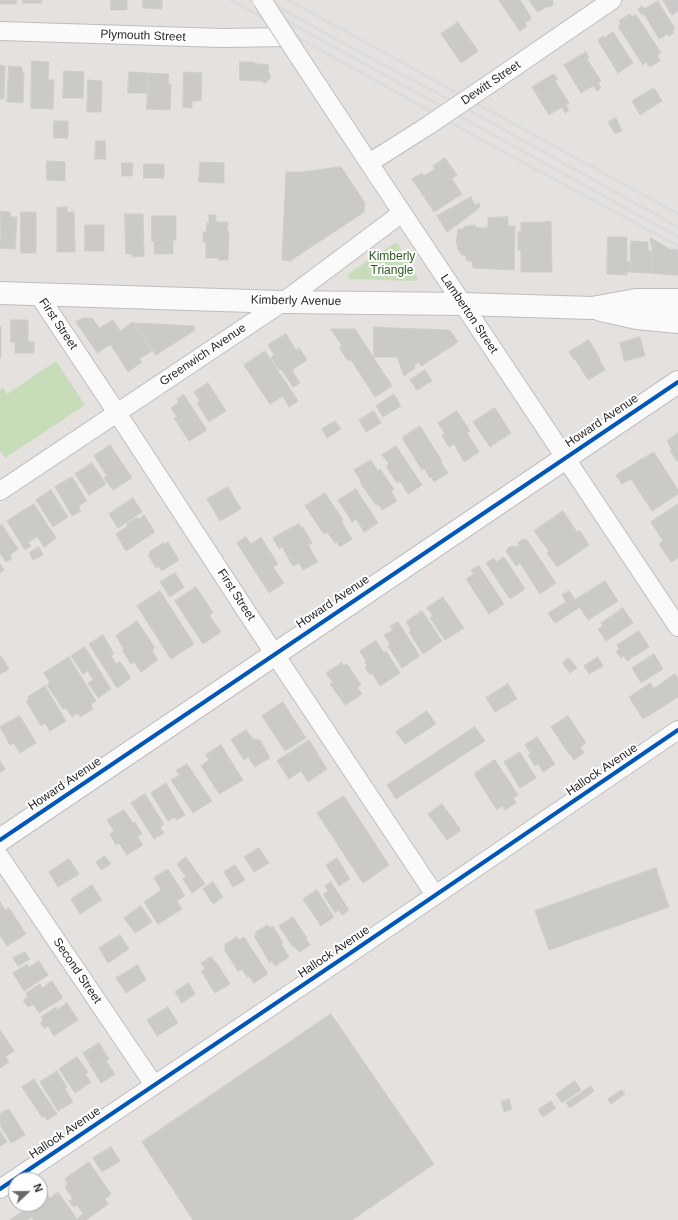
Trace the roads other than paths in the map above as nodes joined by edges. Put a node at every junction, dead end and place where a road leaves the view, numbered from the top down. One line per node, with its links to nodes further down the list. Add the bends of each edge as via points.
1 (612, 0): 5 (street, Dewitt Street, bridge)
2 (269, 3): 4 (street, Lamberton Street, bridge)
3 (0, 31): 4 (street, Plymouth Street, via 215,38)
4 (278, 37): 5 (street, Lamberton Street, bridge, via 298,54)
5 (369, 164): 6 (street, Lamberton Street)
6 (402, 213): 10 (street, Greenwich Avenue); 11 (street, Lamberton Street)
7 (0, 293): 8 (main road, Kimberly Avenue)
8 (38, 294): 10 (main road, Kimberly Avenue); 15 (street, First Street)
9 (678, 300): 12 (main road, via 636,300)
10 (283, 302): 11 (main road, Kimberly Avenue); 15 (street, Greenwich Avenue)
11 (463, 304): 12 (main road, Kimberly Avenue); 16 (street, Lamberton Street)
12 (592, 308): 13 (main road, via 637,318)
13 (678, 322)
14 (678, 382): 16 (main road, Howard Avenue)
15 (117, 412): 17 (street, Greenwich Avenue); 19 (street, First Street)
16 (565, 458): 18 (street, Lamberton Street); 19 (main road, Howard Avenue)
17 (0, 491)
18 (678, 627)
19 (275, 654): 21 (main road, Howard Avenue); 23 (street, First Street)
20 (678, 730): 23 (street, Hallock Avenue)
21 (0, 840)
22 (0, 857): 24 (street, Second Street)
23 (435, 895): 24 (street, Hallock Avenue)
24 (154, 1085): 25 (street, Hallock Avenue)
25 (0, 1189)

